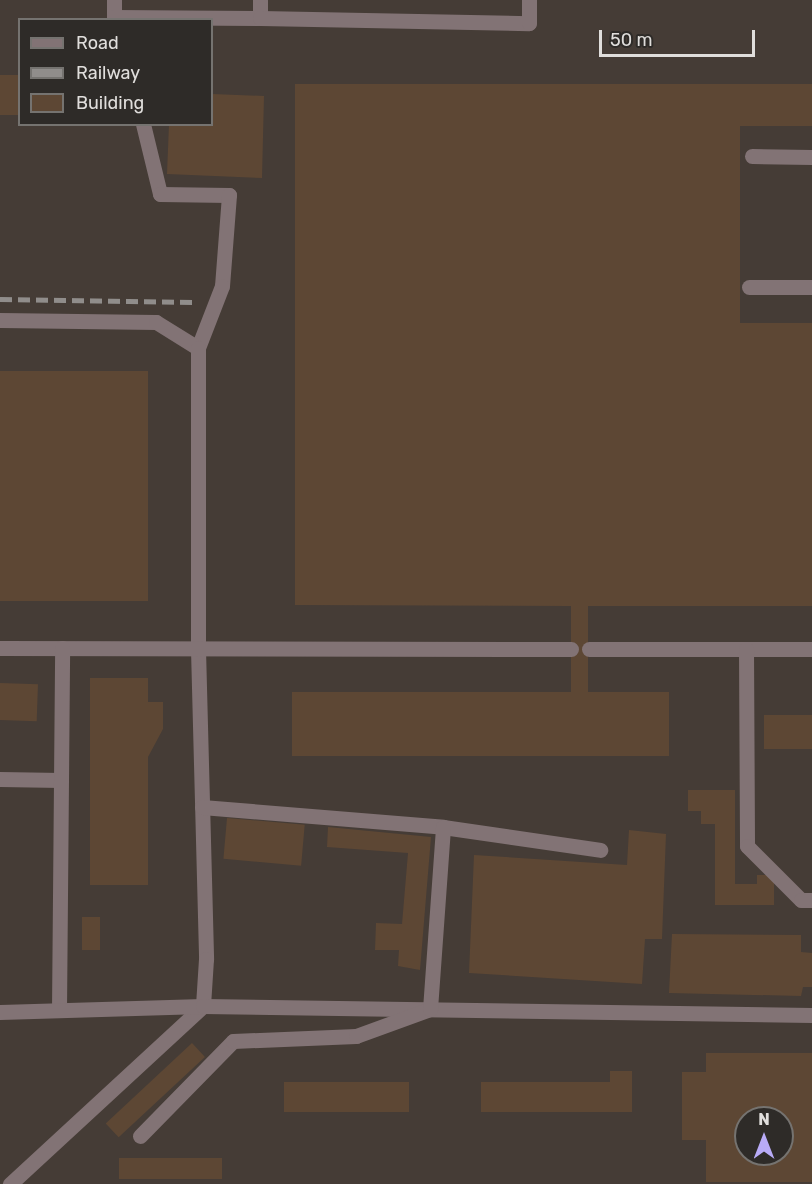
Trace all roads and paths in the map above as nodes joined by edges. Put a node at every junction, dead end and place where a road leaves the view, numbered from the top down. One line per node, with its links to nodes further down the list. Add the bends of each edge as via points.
1 (114, 0): 4 (lane, via 114,17)
2 (260, 0): 4 (lane)
3 (529, 0): 4 (lane, via 529,23)
4 (260, 18)
5 (143, 126): 11 (lane, via 160,194 229,195 222,286)
6 (752, 156): 7 (lane)
7 (812, 158)
8 (749, 287): 9 (lane)
9 (812, 287)
10 (0, 320): 11 (lane, via 156,322)
11 (198, 348): 14 (lane)
12 (0, 648): 13 (lane)
13 (62, 648): 14 (lane); 20 (lane)
14 (198, 649): 15 (lane); 21 (lane)
15 (571, 649)
16 (589, 649): 17 (lane)
17 (746, 649): 18 (lane); 24 (lane, via 747,846 801,900)
18 (812, 649)
19 (0, 779): 20 (lane)
20 (61, 780): 27 (lane)
21 (202, 807): 22 (lane); 25 (lane, via 206,959)
22 (443, 828): 23 (lane); 26 (lane)
23 (600, 850)
24 (812, 900)
25 (203, 1006): 26 (lane); 27 (lane); 31 (lane)
26 (430, 1009): 29 (lane); 30 (lane, via 356,1036 232,1041)
27 (60, 1010): 28 (lane)
28 (0, 1012)
29 (812, 1015)
30 (141, 1136)
31 (10, 1184)

